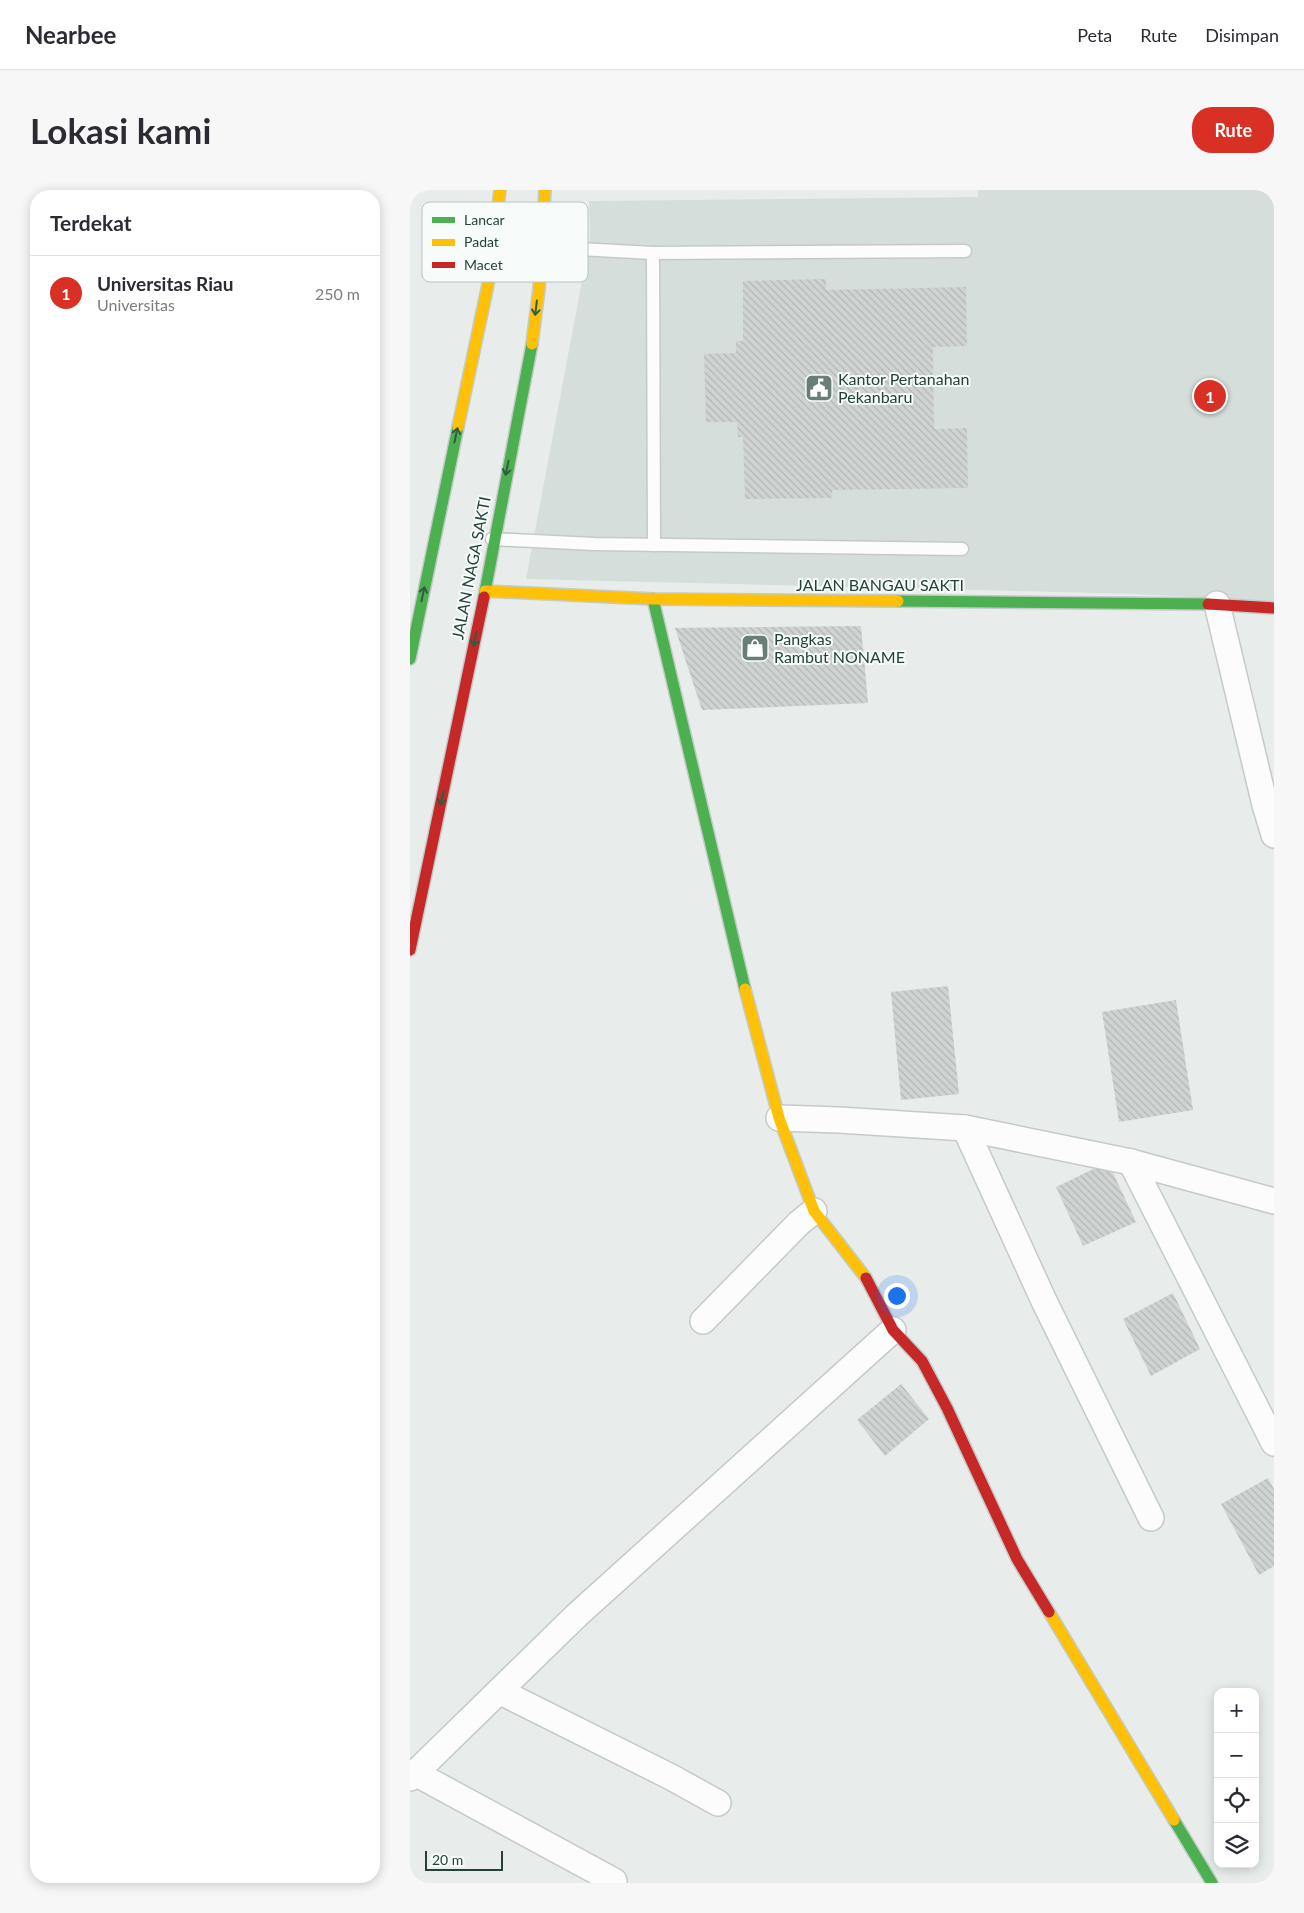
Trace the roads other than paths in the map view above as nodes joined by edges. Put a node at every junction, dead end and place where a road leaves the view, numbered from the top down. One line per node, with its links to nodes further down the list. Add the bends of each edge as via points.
1 (588, 249): 3 (lane)
2 (965, 251): 3 (lane)
3 (653, 253): 7 (lane)
4 (489, 282): 13 (street, one-way to 4)
5 (538, 282): 6 (street, JALAN NAGA SAKTI, one-way to 6, via 531,348)
6 (492, 539): 7 (lane); 9 (street, JALAN NAGA SAKTI)
7 (654, 545): 8 (lane)
8 (962, 549)
9 (485, 591): 10 (street, JALAN BANGAU SAKTI); 15 (street, JALAN NAGA SAKTI, one-way to 15)
10 (653, 599): 11 (street, JALAN BANGAU SAKTI); 16 (street, via 706,834)
11 (1217, 604): 12 (street, JALAN BANGAU SAKTI); 14 (street)
12 (1274, 608)
13 (410, 659)
14 (1274, 835)
15 (410, 950)
16 (779, 1118): 17 (street); 20 (street)
17 (965, 1128): 18 (street); 24 (street, via 1044,1301)
18 (1132, 1162): 19 (street); 23 (street)
19 (1274, 1202)
20 (814, 1210): 21 (street); 22 (street, via 868,1281)
21 (703, 1321)
22 (893, 1330): 25 (street, via 577,1615); 29 (street, via 922,1361 1017,1559)
23 (1274, 1443)
24 (1151, 1518)
25 (499, 1691): 26 (street); 27 (street)
26 (412, 1776): 28 (street)
27 (718, 1803)
28 (614, 1881)
29 (1212, 1883)

